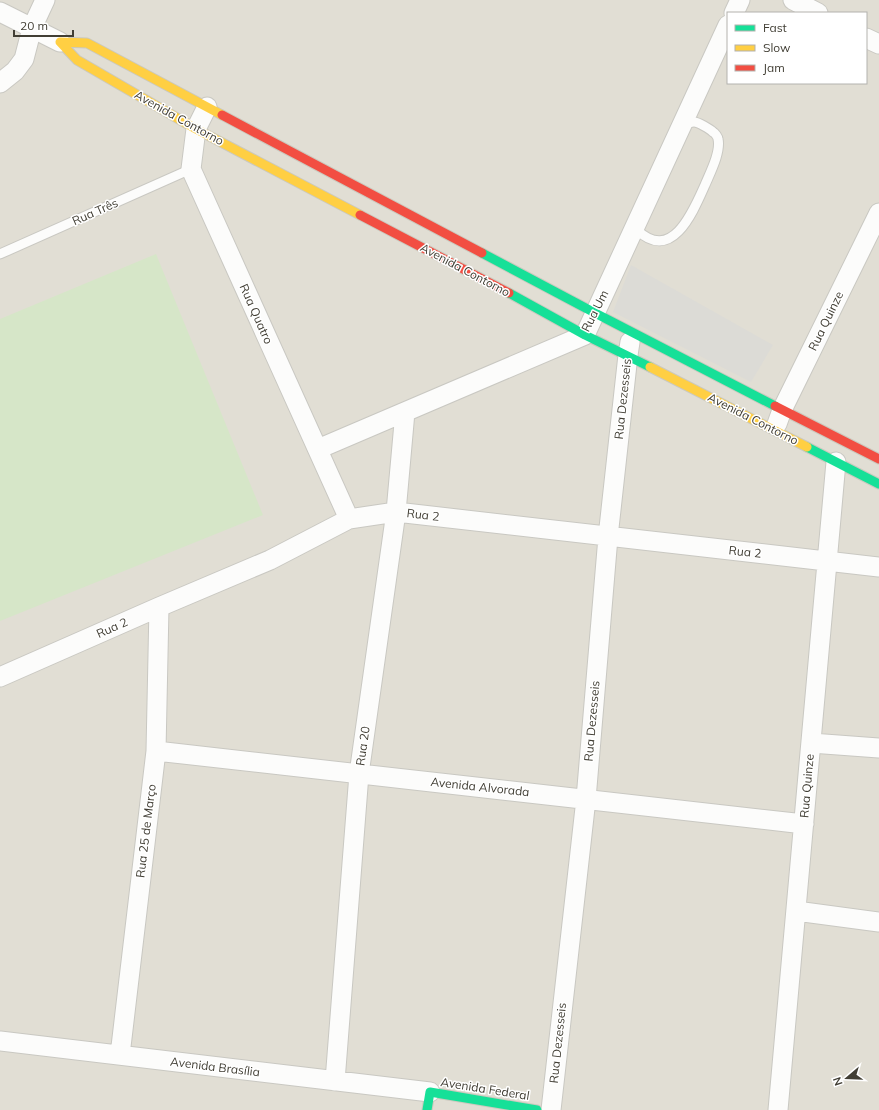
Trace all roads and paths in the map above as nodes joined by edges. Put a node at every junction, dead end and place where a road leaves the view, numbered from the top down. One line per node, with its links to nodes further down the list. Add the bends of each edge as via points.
1 (45, 0): 7 (street)
2 (740, 0): 5 (street)
3 (793, 0): 6 (street)
4 (0, 12): 7 (street, Avenida Contorno)
5 (734, 12)
6 (816, 12)
7 (32, 28): 10 (street, Avenida Contorno); 12 (street, via 24,59 15,71)
8 (727, 28): 14 (street, Rua Um)
9 (867, 38): 11 (street)
10 (60, 42): 13 (street, Avenida Contorno, via 87,43); 15 (street, Avenida Contorno, via 76,60)
11 (879, 44)
12 (0, 83)
13 (207, 107): 15 (street); 20 (street, Avenida Contorno)
14 (682, 124): 18 (street, Rua Um); 18 (lane, via 695,122 715,132 718,139 715,162 694,209 685,224 664,240 645,237 637,230)
15 (196, 129): 16 (street); 22 (street, Avenida Contorno)
16 (191, 169): 19 (lane, Rua Três); 27 (street, Rua Quatro)
17 (879, 213): 24 (street, Rua Quinze)
18 (638, 220): 20 (street, Rua Um)
19 (0, 254)
20 (595, 313): 21 (street, Avenida Contorno); 22 (street, Rua Um)
21 (632, 332): 23 (street, Rua Dezesseis); 24 (street, Avenida Contorno)
22 (585, 335): 23 (street, Avenida Contorno); 25 (street, Rua Um)
23 (628, 355): 26 (street, Avenida Contorno); 33 (street, Rua Dezesseis)
24 (782, 410): 26 (street, Rua Quinze); 28 (street, Avenida Contorno)
25 (405, 412): 27 (street, Rua Um); 31 (street, Rua 20)
26 (775, 431): 29 (street, Avenida Contorno)
27 (318, 449): 32 (street, Rua Quatro)
28 (879, 459)
29 (836, 462): 30 (street, Avenida Contorno); 34 (street, Rua Quinze)
30 (879, 484)
31 (396, 512): 32 (street, Rua 2); 33 (street, Rua 2); 41 (street, Rua 20)
32 (349, 519): 36 (street, Rua 2, via 270,560)
33 (608, 537): 34 (street, Rua 2); 42 (street, Rua Dezesseis)
34 (827, 562): 35 (street, Rua 2); 38 (street, Rua Quinze)
35 (879, 568)
36 (160, 607): 37 (street, Rua 2); 40 (street, Rua 25 de Março)
37 (0, 677)
38 (811, 743): 39 (street); 43 (street, Rua Quinze)
39 (879, 748)
40 (156, 751): 41 (street, Avenida Alvorada); 47 (street, Rua 25 de Março)
41 (359, 774): 42 (street, Avenida Alvorada); 48 (street, Rua 20)
42 (586, 799): 43 (street, Avenida Alvorada); 51 (street, Rua Dezesseis)
43 (804, 824): 44 (street, Rua Quinze)
44 (796, 911): 45 (street); 52 (street, Rua Quinze)
45 (879, 922)
46 (0, 1041): 47 (street, Avenida Brasília)
47 (120, 1055): 48 (street, Avenida Brasília)
48 (335, 1081): 49 (street, Avenida Brasília)
49 (428, 1101): 50 (street, Avenida Federal)
50 (537, 1110)
51 (551, 1110)
52 (778, 1110)

